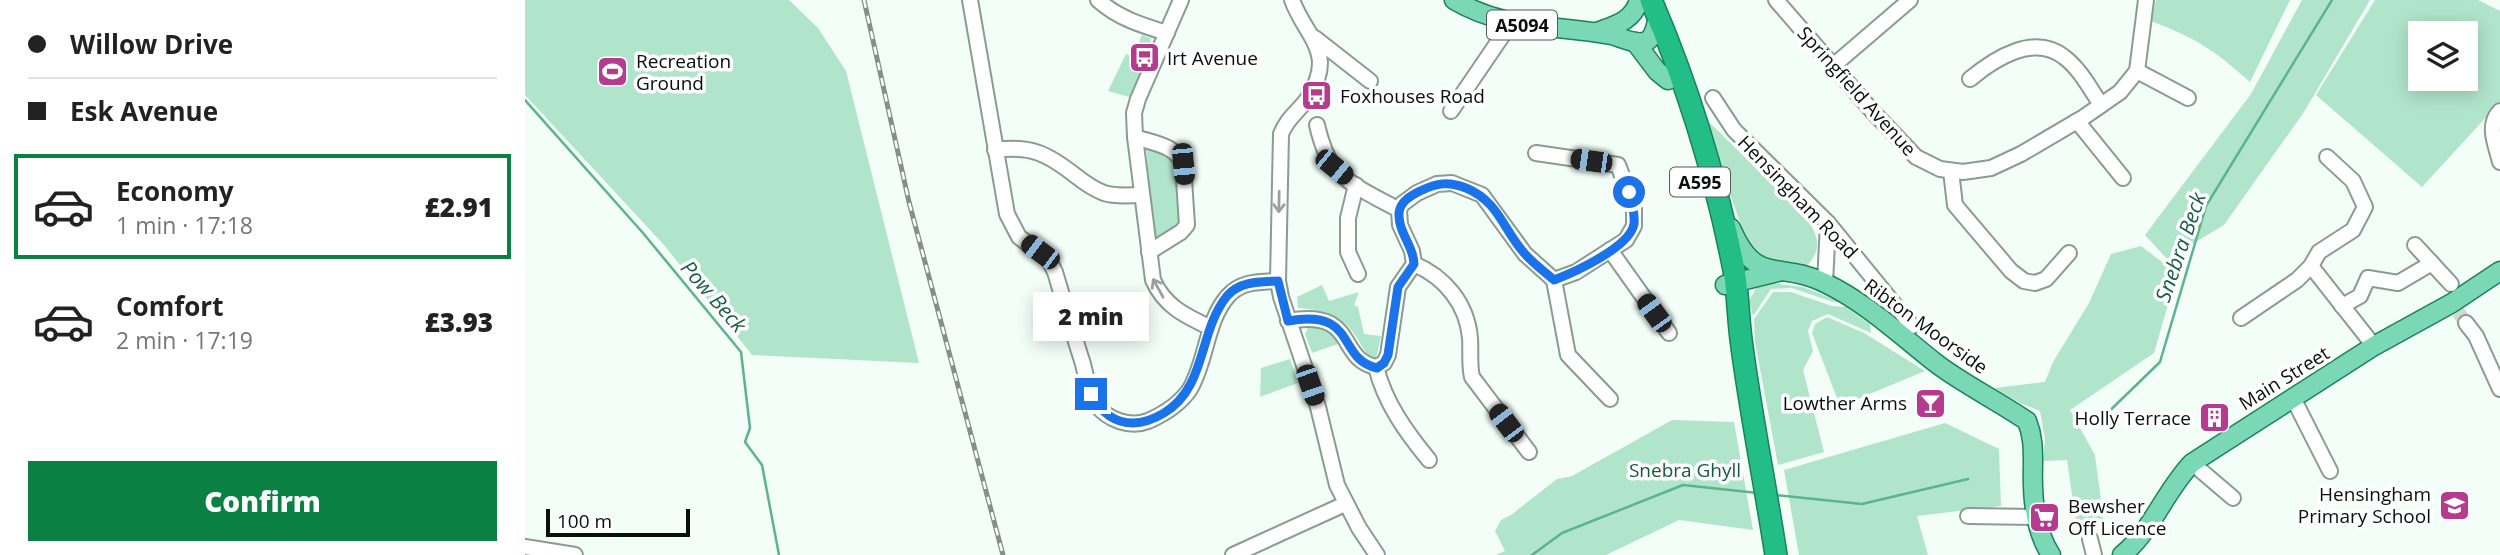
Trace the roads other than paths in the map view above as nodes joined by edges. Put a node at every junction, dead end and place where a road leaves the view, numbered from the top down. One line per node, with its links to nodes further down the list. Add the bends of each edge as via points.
1 (970, 0): 27 (street)
2 (1098, 0): 12 (street, via 1127,20)
3 (1181, 0): 12 (street)
4 (1292, 0): 14 (street)
5 (1454, 0): 10 (main road, A5094)
6 (1640, 0): 11 (highway, A595); 13 (main road, via 1628,19)
7 (1776, 0): 15 (street, Springfield Avenue)
8 (1910, 0): 15 (street)
9 (2146, 0): 16 (street)
10 (1511, 23): 13 (main road, A5094); 22 (street)
11 (1653, 31): 13 (main road, A5094); 34 (highway, A595, via 1701,139); 50 (highway, A595)
12 (1167, 33): 26 (street, via 1138,99)
13 (1602, 34)
14 (1314, 38): 18 (street); 51 (street, one-way to 51, via 1317,81 1281,134)
15 (1833, 66): 31 (street, Springfield Avenue, via 1916,157)
16 (2137, 71): 20 (street); 21 (street, Springfield Avenue, via 2120,92)
17 (1970, 79): 21 (street, via 2013,52 2041,47 2063,56)
18 (1370, 81)
19 (1713, 98): 37 (street, Hensingham Road, via 1734,130)
20 (2188, 98)
21 (2101, 105): 24 (street, Springfield Avenue)
22 (1451, 111)
23 (2500, 111): 30 (street, via 2492,127)
24 (2077, 121): 31 (street, Springfield Avenue, via 1991,167); 32 (street)
25 (1317, 125): 33 (street, via 1334,167)
26 (1135, 137): 35 (street); 40 (street, via 1173,150 1183,164 1187,225)
27 (995, 150): 35 (street, via 1022,148 1045,155 1104,193); 58 (street, via 1007,214 1019,237 1049,260 1055,272 1091,394 1104,413 1144,423 1168,411 1189,390)
28 (1536, 153): 39 (street, via 1618,165 1634,206 1634,226 1626,240)
29 (2327, 157): 44 (street, via 2353,181 2364,206 2353,230 2319,252)
30 (2500, 162)
31 (1951, 171): 41 (street, via 1955,205 2024,281 2046,279)
32 (2123, 178)
33 (1356, 185): 36 (street); 48 (street, via 1348,218 1348,252)
34 (1714, 189): 45 (main road, via 1740,249); 50 (highway, A595)
35 (1142, 195): 40 (street)
36 (1399, 211): 42 (street); 49 (street, via 1408,198 1444,183 1482,195 1525,254)
37 (1828, 223): 52 (street); 57 (street, Hensingham Road)
38 (2415, 245): 43 (street)
39 (1610, 250): 49 (street); 59 (street)
40 (1149, 252): 58 (street, one-way to 40, via 1182,314 1164,299 1153,280)
41 (2069, 253)
42 (1414, 264): 61 (street, via 1398,287 1388,355); 65 (street, via 1435,274 1453,292 1469,331 1472,376)
43 (2432, 264): 53 (street); 54 (street, via 2398,283 2368,278 2360,296)
44 (2311, 266): 54 (street); 55 (street)
45 (1760, 267): 46 (main road, Ribton Moorside); 50 (main road)
46 (1781, 271): 50 (main road); 52 (main road, Ribton Moorside)
47 (2500, 271): 53 (main road, Main Street)
48 (1358, 274)
49 (1554, 280): 64 (street, via 1568,355)
50 (1732, 280): 75 (highway, A595)
51 (1278, 281): 56 (street); 58 (street, via 1237,288 1221,306)
52 (1825, 283): 72 (main road, Ribton Moorside, via 1867,308 1939,366 2027,421 2032,434)
53 (2457, 305): 60 (main road, Main Street); 62 (street)
54 (2342, 306): 60 (street)
55 (2241, 318)
56 (1288, 321): 61 (street, via 1312,318 1332,324 1360,359); 70 (street)
57 (1912, 326)
58 (1212, 328)
59 (1669, 333)
60 (2374, 346): 63 (main road, Main Street)
61 (1377, 368): 66 (street, via 1381,389)
62 (2500, 389)
63 (2293, 398): 67 (main road, Main Street); 68 (street)
64 (1610, 399)
65 (1526, 442)
66 (1429, 460)
67 (2192, 463): 69 (street); 81 (main road, Main Street, via 2144,532)
68 (2330, 471)
69 (2233, 498)
70 (1345, 504): 77 (street); 78 (street)
71 (1968, 516): 72 (street)
72 (2035, 517): 79 (main road)
73 (2090, 539): 80 (street)
74 (525, 547): 76 (street)
75 (1776, 552)
76 (575, 555)
77 (1233, 555)
78 (1377, 555)
79 (2050, 555)
80 (2094, 555)
81 (2122, 555)

